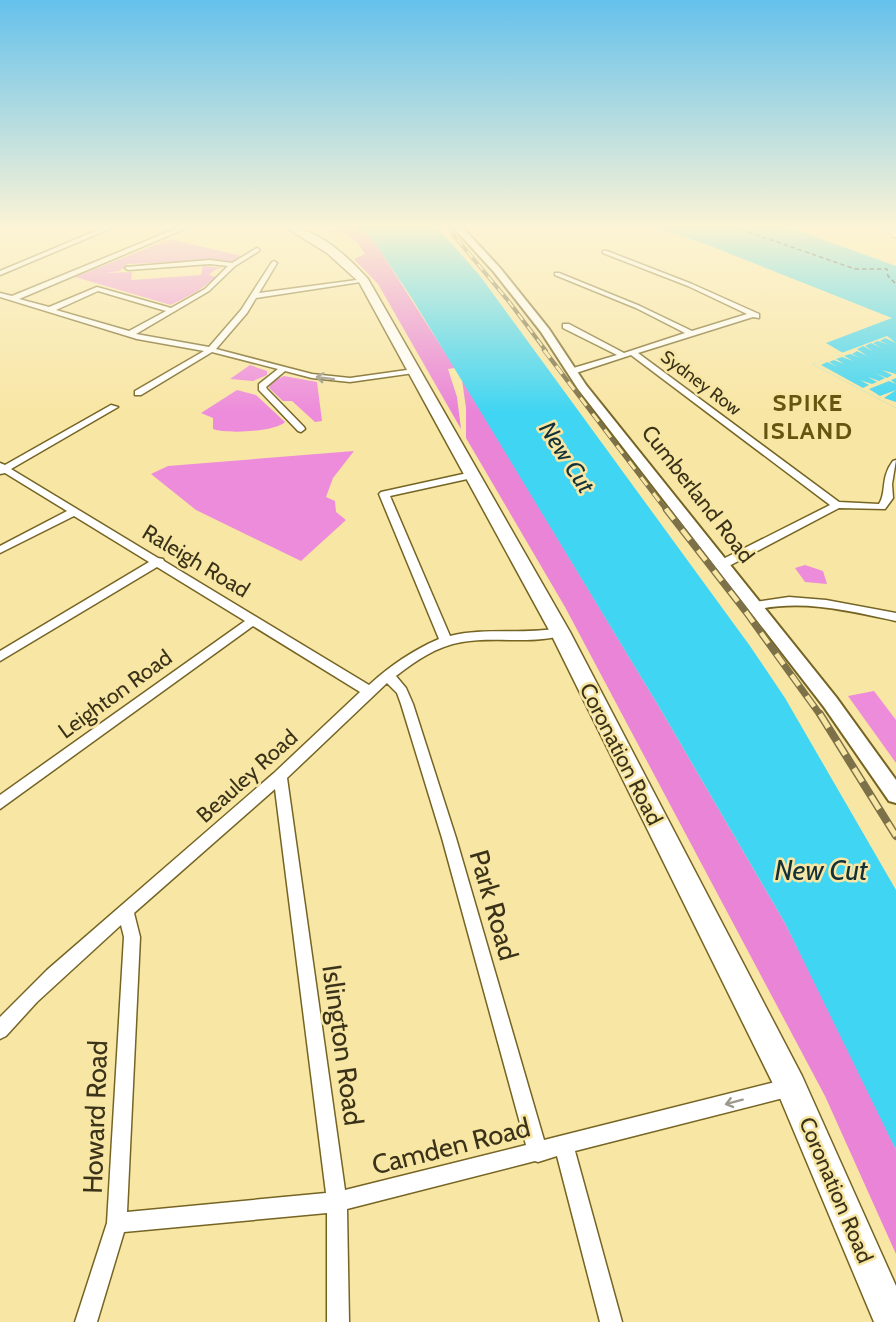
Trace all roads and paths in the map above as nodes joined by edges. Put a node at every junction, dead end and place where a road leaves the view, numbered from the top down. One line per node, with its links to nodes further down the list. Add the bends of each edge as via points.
1 (37, 289): 11 (street)
2 (208, 289): 13 (street)
3 (257, 289): 10 (street)
4 (307, 289): 10 (street)
5 (368, 289): 20 (highway, Coronation Road)
6 (511, 289): 21 (street, Cumberland Road)
7 (593, 289): 15 (street)
8 (698, 289): 15 (street, via 756,316)
9 (0, 295): 11 (street)
10 (252, 296): 17 (street, via 240,317)
11 (12, 299): 12 (street)
12 (49, 310): 13 (street, via 97,289); 16 (street)
13 (172, 310): 16 (street)
14 (566, 326): 18 (street, Sydney Row)
15 (690, 333): 18 (street)
16 (130, 334): 17 (street)
17 (211, 350): 19 (street); 22 (street)
18 (627, 354): 21 (street); 28 (street, Sydney Row)
19 (284, 369): 20 (street, one-way to 19, via 350,380); 24 (street, via 262,386)
20 (414, 371): 27 (highway, Coronation Road)
21 (573, 371): 32 (street, Cumberland Road)
22 (138, 393)
23 (114, 407): 26 (street)
24 (301, 429)
25 (896, 464): 28 (street, via 882,507)
26 (2, 468): 29 (street, Raleigh Road)
27 (472, 475): 36 (highway, Coronation Road); 37 (street, via 384,494)
28 (837, 505): 32 (street)
29 (75, 511): 30 (street); 31 (street, Raleigh Road)
30 (0, 550)
31 (159, 561): 35 (street, Raleigh Road); 38 (street)
32 (723, 564): 33 (street, Cumberland Road)
33 (755, 606): 34 (street, via 781,601 846,607); 42 (street, Cumberland Road)
34 (896, 617)
35 (254, 620): 40 (street, Raleigh Road); 43 (street, Leighton Road)
36 (560, 632): 37 (street, Beauley Road); 46 (highway, Coronation Road)
37 (446, 641): 39 (street, Beauley Road)
38 (0, 657)
39 (389, 677): 40 (street, Beauley Road); 48 (street, Park Road, via 402,691 407,704 449,838)
40 (370, 692): 41 (street, Beauley Road)
41 (280, 776): 44 (street, Beauley Road); 49 (street, Islington Road)
42 (896, 795)
43 (0, 803)
44 (126, 910): 45 (street, Beauley Road, via 17,1009); 50 (street, Howard Road, via 132,938)
45 (0, 1030)
46 (791, 1087): 47 (street, Camden Road, one-way to 47); 54 (highway, Coronation Road)
47 (564, 1146): 48 (street, Camden Road); 53 (street)
48 (538, 1153): 49 (street, Camden Road)
49 (337, 1202): 50 (street, Camden Road); 52 (street, Islington Road)
50 (117, 1223): 51 (street, Howard Road)
51 (86, 1322)
52 (338, 1322)
53 (610, 1322)
54 (893, 1322)

